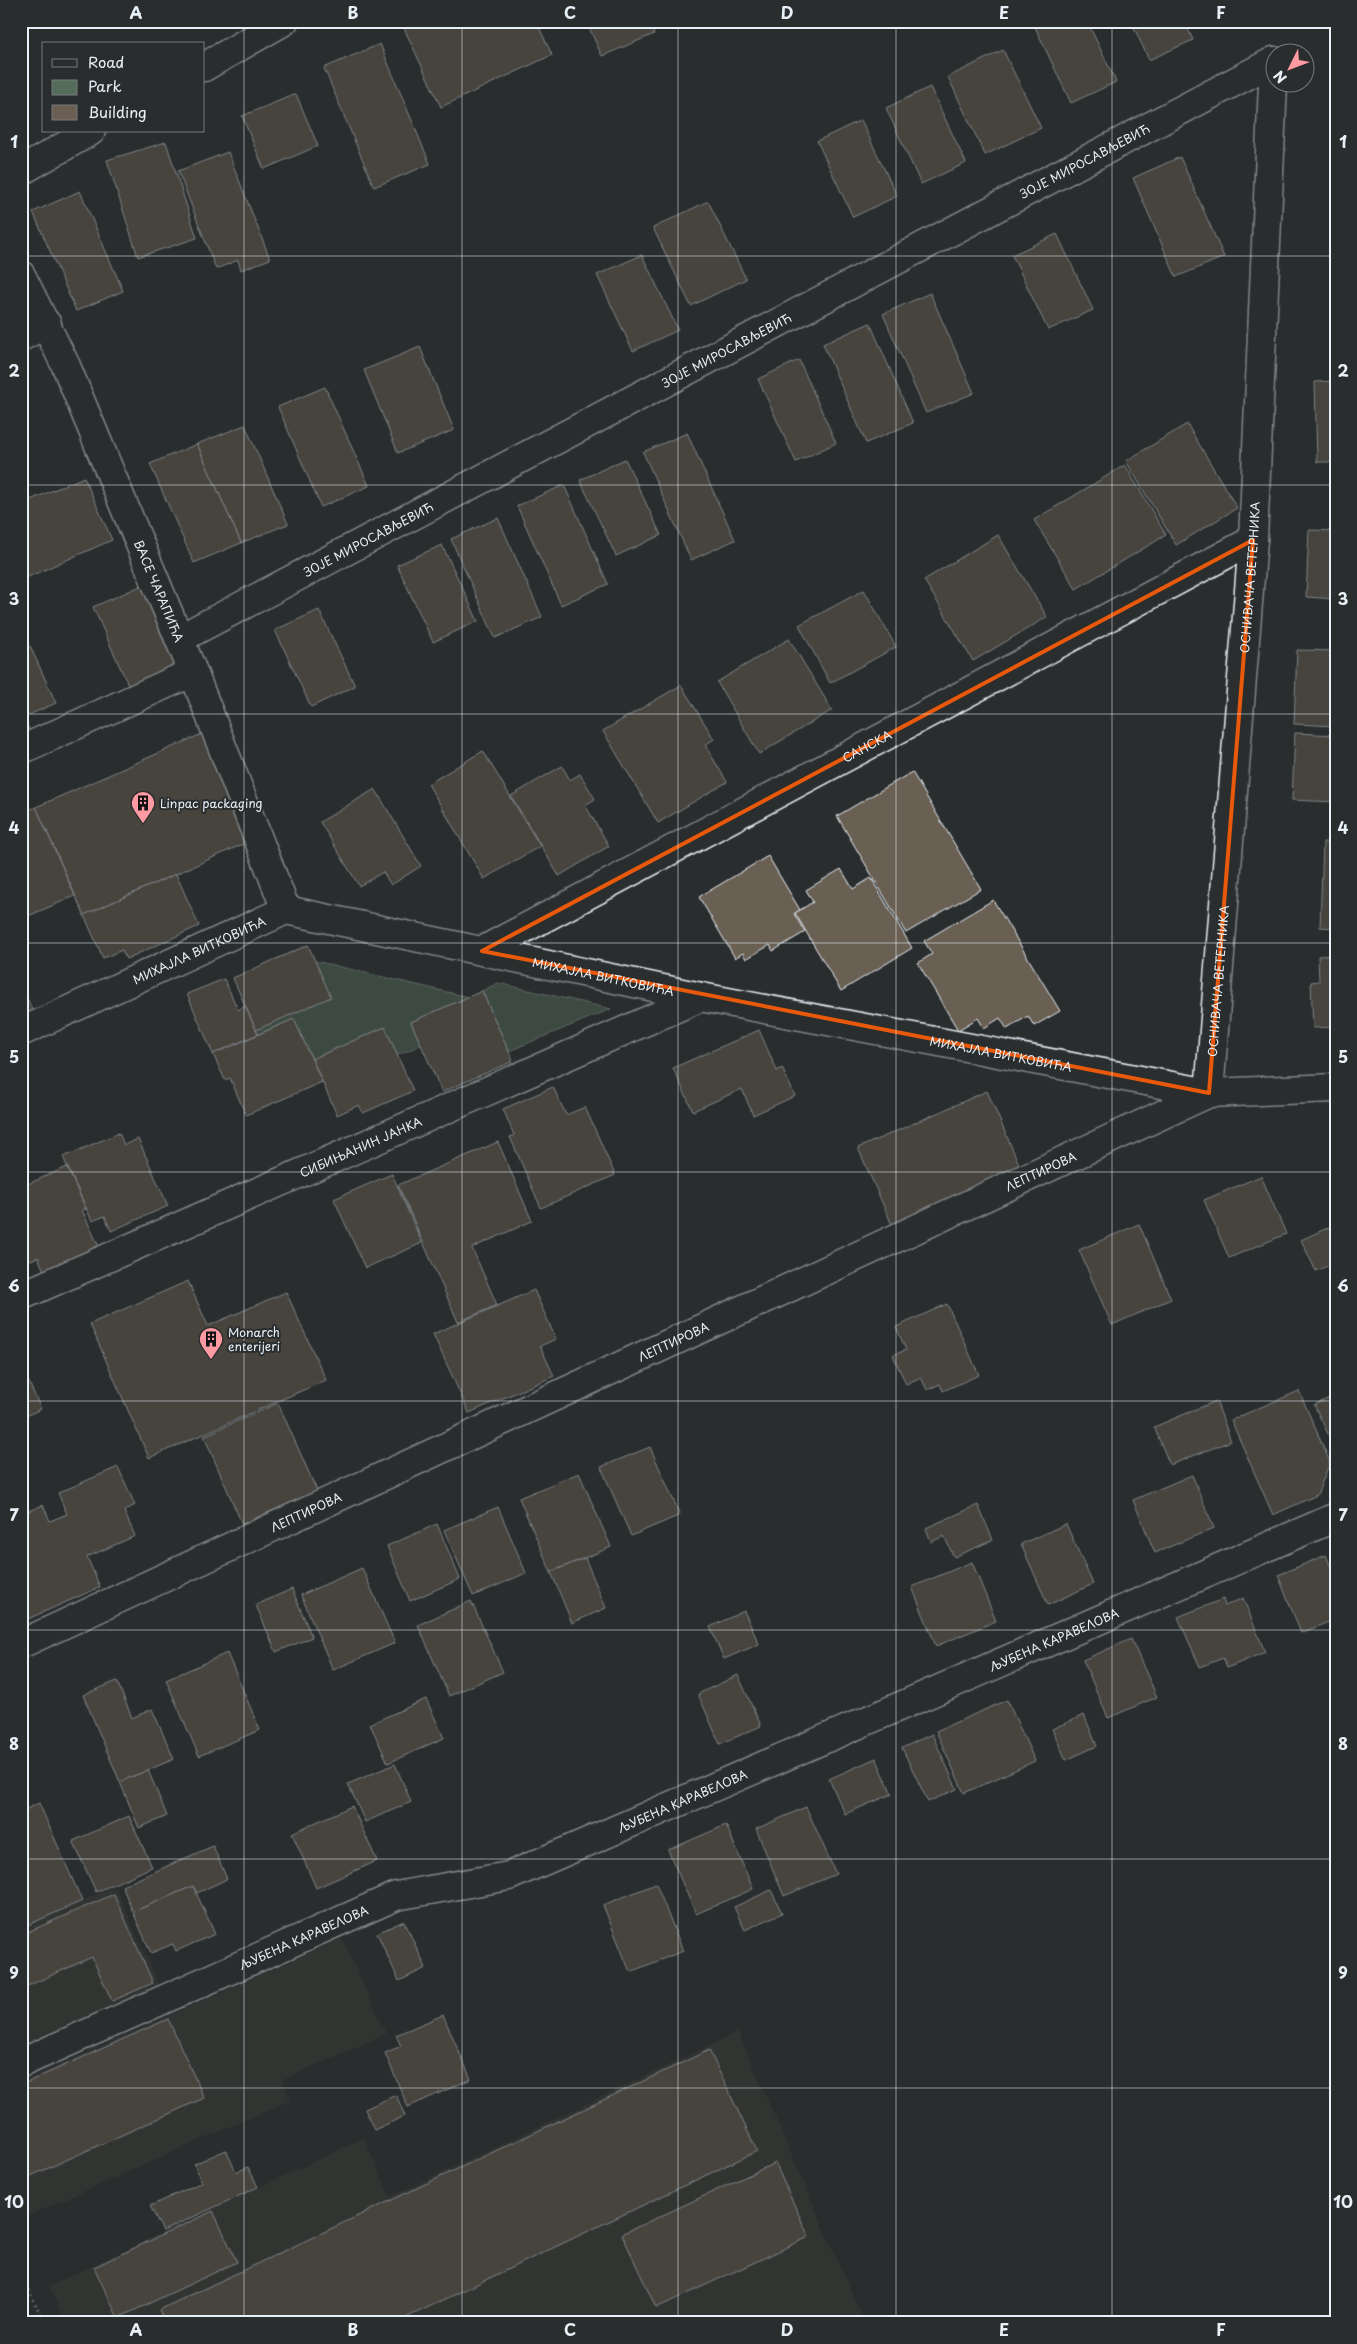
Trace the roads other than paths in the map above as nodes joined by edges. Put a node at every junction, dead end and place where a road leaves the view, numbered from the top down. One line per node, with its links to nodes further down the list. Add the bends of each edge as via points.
1 (284, 21): 2 (street)
2 (205, 66)
3 (1264, 66): 11 (street, ЗОЈЕ МИРОСАВЉЕВИЋ)
4 (1273, 92): 10 (street, ОСНИВАЧА ВЕТЕРНИКА)
5 (89, 132): 6 (street)
6 (21, 171)
7 (21, 275): 8 (street, ВАСЕ ЧАРАПИЋА)
8 (47, 324): 9 (street); 11 (street, ВАСЕ ЧАРАПИЋА)
9 (21, 337)
10 (1252, 540): 15 (street, САНСКА); 19 (street, ОСНИВАЧА ВЕТЕРНИКА)
11 (179, 639): 12 (street, ВАСЕ ЧАРАПИЋА)
12 (193, 672): 13 (street); 14 (street, ВАСЕ ЧАРАПИЋА)
13 (21, 750)
14 (286, 910): 15 (street, МИХАЈЛА ВИТКОВИЋА); 17 (street, МИХАЈЛА ВИТКОВИЋА)
15 (482, 951): 16 (street, МИХАЈЛА ВИТКОВИЋА)
16 (701, 997): 19 (street, МИХАЈЛА ВИТКОВИЋА); 20 (street, СИБИЊАНИН ЈАНКА)
17 (21, 1032)
18 (1336, 1088): 19 (street, ЛЕПТИРОВА)
19 (1209, 1093): 22 (street, ЛЕПТИРОВА)
20 (21, 1296)
21 (1336, 1517): 23 (street, ЉУБЕНА КАРАВЕЛОВА, via 509,1876 396,1896)
22 (21, 1644)
23 (21, 2063)

